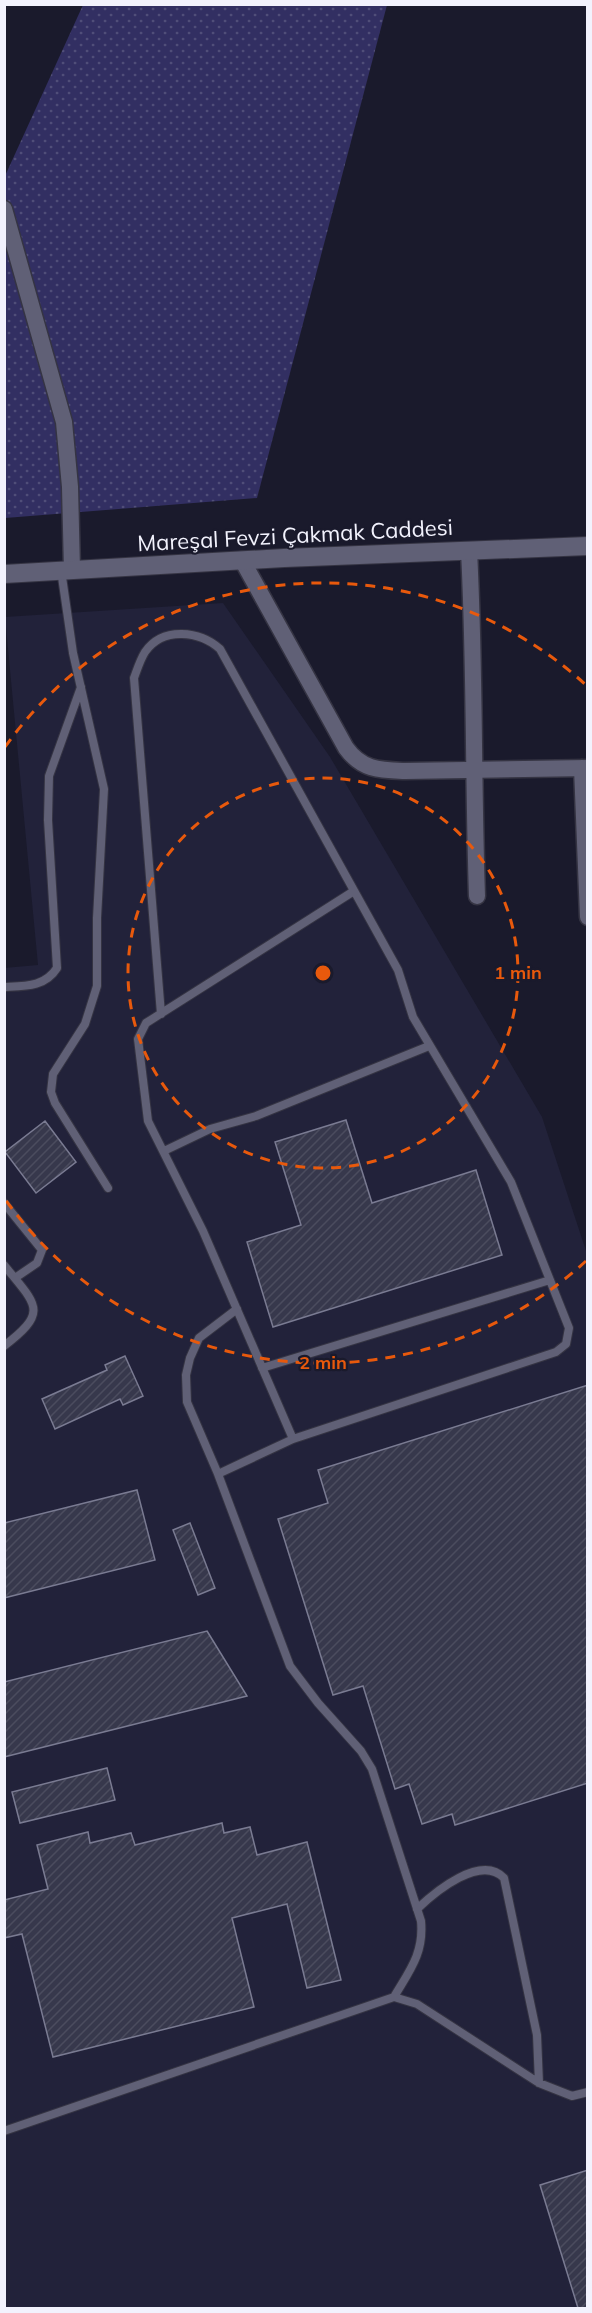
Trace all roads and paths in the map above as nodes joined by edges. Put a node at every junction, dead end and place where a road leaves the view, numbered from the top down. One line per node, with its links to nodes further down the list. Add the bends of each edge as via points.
1 (4, 209): 5 (street, via 64,422 70,487)
2 (588, 546): 3 (street, Mareşal Fevzi Çakmak Caddesi)
3 (469, 551): 4 (street, Mareşal Fevzi Çakmak Caddesi); 9 (street, via 474,636)
4 (242, 560): 5 (street, Mareşal Fevzi Çakmak Caddesi); 9 (street, via 291,653 356,760 379,770)
5 (66, 570): 6 (street, Mareşal Fevzi Çakmak Caddesi); 7 (lane, via 73,653)
6 (4, 574)
7 (81, 687): 13 (lane, via 49,776 57,968 51,977 30,986); 17 (lane, via 104,789 97,986 85,1024 53,1074 51,1092)
8 (585, 768): 9 (street); 12 (street)
9 (472, 771): 11 (street)
10 (354, 891): 14 (lane); 14 (lane, via 220,650 207,639 190,634 173,634 156,641 143,654 134,678); 15 (lane, via 398,970 413,1017)
11 (477, 896)
12 (588, 917)
13 (4, 987)
14 (161, 1014): 16 (lane, via 146,1023 138,1040 148,1121)
15 (429, 1046): 16 (lane); 21 (lane, via 511,1182)
16 (164, 1151): 22 (lane)
17 (108, 1188)
18 (4, 1203): 20 (lane, via 42,1251 37,1263)
19 (4, 1265): 20 (lane)
20 (15, 1278): 23 (lane, via 30,1298 34,1320)
21 (550, 1280): 24 (lane); 25 (lane, via 569,1328 566,1344 556,1352)
22 (237, 1309): 24 (lane); 26 (lane, via 200,1338 186,1376 188,1402)
23 (4, 1346)
24 (262, 1368): 25 (lane)
25 (293, 1439): 26 (lane)
26 (218, 1474): 27 (lane, via 290,1666 372,1769)
27 (417, 1909): 28 (lane, via 423,1938 420,1951); 29 (lane, via 434,1893 482,1869 497,1871 504,1878 537,2035)
28 (394, 1997): 29 (lane, via 417,2004); 31 (lane)
29 (538, 2083): 30 (lane, via 572,2096)
30 (588, 2092)
31 (4, 2132)

